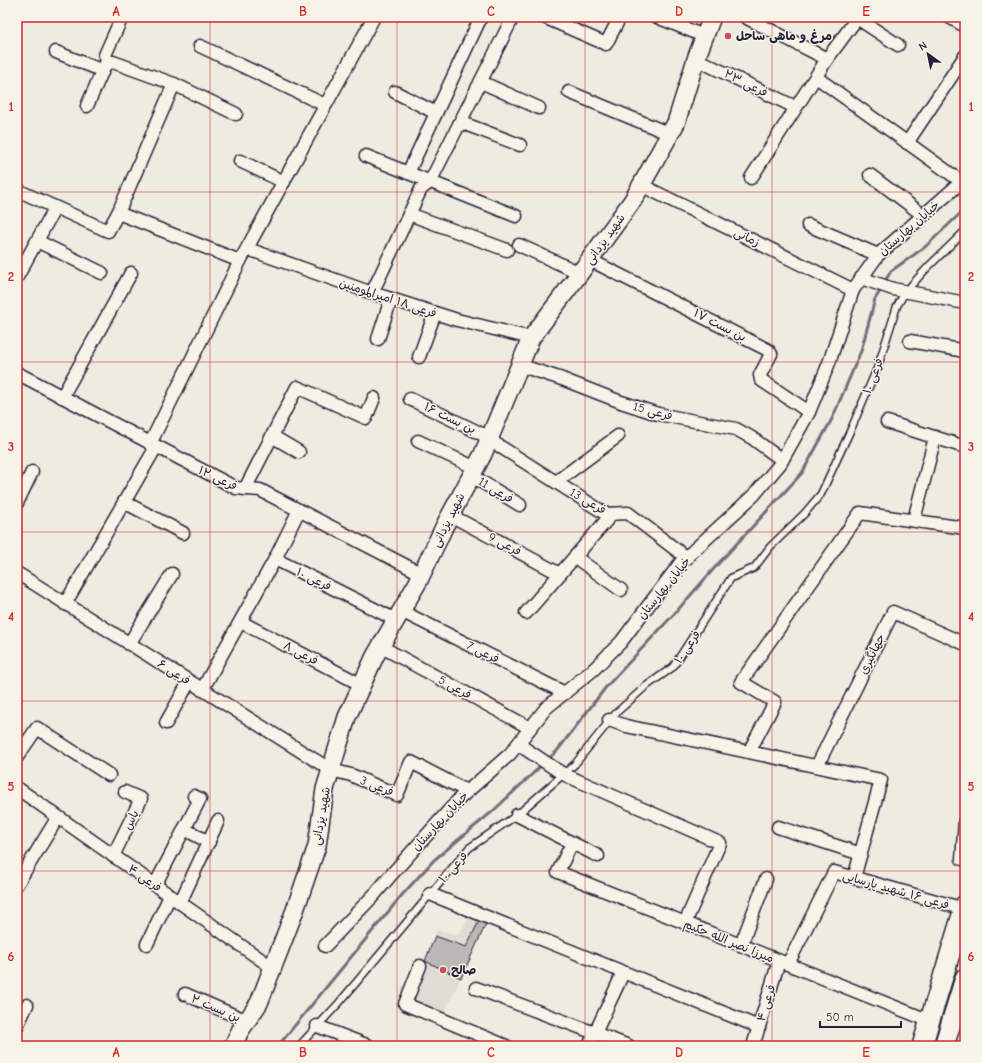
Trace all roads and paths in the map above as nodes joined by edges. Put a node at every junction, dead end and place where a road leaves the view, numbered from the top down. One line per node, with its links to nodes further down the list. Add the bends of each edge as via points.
1 (122, 17): 20 (street, via 105,55)
2 (374, 17): 26 (street)
3 (481, 17): 30 (street)
4 (513, 17): 22 (street)
5 (544, 17): 6 (street, via 606,44)
6 (620, 17)
7 (657, 17): 13 (street)
8 (712, 17): 13 (street, شهید یزدانی)
9 (745, 17): 19 (street)
10 (949, 17): 12 (street)
11 (857, 18): 14 (street); 19 (street)
12 (965, 26)
13 (704, 36): 18 (street, شهید یزدانی)
14 (898, 45)
15 (200, 46): 26 (street)
16 (56, 52): 20 (street)
17 (965, 56): 34 (street)
18 (696, 59): 28 (street, فرعی ۲۳); 33 (street, شهید یزدانی, via 676,123)
19 (827, 59): 21 (street)
20 (105, 67): 23 (street, via 113,62); 27 (street)
21 (816, 77): 28 (street); 34 (street)
22 (480, 82): 29 (street); 32 (street)
23 (174, 84): 31 (street); 47 (street)
24 (395, 92): 30 (street)
25 (569, 92): 33 (street)
26 (325, 104): 42 (street)
27 (87, 106)
28 (795, 107): 40 (street)
29 (539, 108)
30 (436, 113): 38 (street)
31 (236, 114)
32 (460, 122): 35 (street); 43 (street)
33 (670, 134): 44 (street, شهید یزدانی)
34 (907, 144): 41 (street)
35 (520, 145)
36 (366, 156): 38 (street)
37 (240, 161): 42 (street)
38 (408, 173): 43 (street)
39 (870, 175): 49 (street)
40 (751, 178)
41 (964, 180): 49 (street, خیابان بهارستان)
42 (284, 182): 55 (street)
43 (430, 182): 48 (street, via 421,188); 50 (street)
44 (641, 185): 59 (street, شهید یزدانی); 64 (street, زمانی)
45 (17, 190): 46 (street)
46 (55, 208): 47 (street, via 108,231); 53 (street)
47 (118, 213): 58 (street)
48 (409, 214): 56 (street); 66 (street)
49 (923, 215): 57 (street, خیابان بهارستان)
50 (516, 216)
51 (808, 225): 57 (street)
52 (965, 231): 65 (lane, فرعی ۱۰)
53 (37, 241): 60 (street); 62 (street)
54 (519, 245): 59 (street)
55 (248, 249): 58 (street); 66 (street, فرعی ۱۸ امیرالمومنین)
56 (507, 250)
57 (878, 255): 63 (street, خیابان بهارستان)
58 (240, 261): 87 (street)
59 (585, 267): 70 (street, شهید یزدانی); 80 (street, بن بست ۱۷, via 768,350 771,354 760,375 761,380)
60 (102, 273)
61 (131, 273): 77 (street)
62 (17, 277)
63 (867, 280): 64 (street, خیابان بهارستان); 65 (street)
64 (853, 290): 80 (street, خیابان بهارستان, via 829,363)
65 (906, 291): 68 (street); 123 (lane, فرعی ۱۰, via 897,306 878,366 852,428 820,494 804,514 770,547 754,568 730,578 673,667 645,687)
66 (372, 293): 67 (street, فرعی ۱۸ امیرالمومنین)
67 (391, 299): 69 (street, فرعی ۱۸ امیرالمومنین); 71 (street)
68 (965, 303)
69 (435, 313): 70 (street, فرعی ۱۸ امیرالمومنین); 74 (street)
70 (532, 338): 75 (street, شهید یزدانی)
71 (378, 339)
72 (910, 341): 73 (street)
73 (965, 351)
74 (419, 356)
75 (520, 365): 84 (street, شهید یزدانی); 90 (street, فرعی 15, via 658,414 736,429)
76 (17, 372): 77 (street, فرعی ۱۲)
77 (62, 397): 87 (street, فرعی ۱۲)
78 (374, 398): 82 (street, via 366,418 297,387)
79 (410, 399): 84 (street, بن بست ۱۶)
80 (809, 412): 90 (street, خیابان بهارستان)
81 (887, 422): 85 (street)
82 (272, 436): 89 (street); 94 (street)
83 (618, 436): 93 (street)
84 (490, 438): 92 (street, شهید یزدانی); 93 (street, فرعی 13)
85 (935, 438): 88 (street); 101 (street)
86 (418, 441): 92 (street, فرعی 11)
87 (153, 446): 94 (street, فرعی ۱۲, via 236,488); 95 (street)
88 (965, 447)
89 (299, 452)
90 (782, 460): 105 (street, خیابان بهارستان, via 754,495)
91 (32, 472): 96 (street)
92 (474, 472): 97 (street, فرعی 11); 100 (street, شهید یزدانی)
93 (556, 482): 99 (street, فرعی 13, via 606,514)
94 (245, 489): 98 (street, فرعی ۱۲, via 260,490)
95 (124, 502): 103 (street); 112 (street)
96 (17, 503)
97 (520, 505)
98 (299, 510): 106 (street); 109 (street, فرعی ۱۲)
99 (612, 514): 104 (street); 105 (street, فرعی 13, via 628,513)
100 (450, 516): 109 (street, شهید یزدانی); 110 (street, فرعی 9)
101 (914, 520): 102 (street); 127 (street, via 860,513 741,682 775,702)
102 (965, 528)
103 (183, 533)
104 (575, 557): 110 (street); 111 (street)
105 (687, 558): 122 (street, خیابان بهارستان, via 681,562 621,642)
106 (275, 559): 114 (street, فرعی ۱۰); 115 (street)
107 (17, 574): 112 (street, فرعی ۶)
108 (172, 574): 116 (street)
109 (422, 574): 114 (street, شهید یزدانی)
110 (560, 574): 113 (street)
111 (621, 590)
112 (65, 604): 116 (street, فرعی ۶)
113 (526, 613)
114 (398, 616): 118 (street, شهید یزدانی); 122 (street, فرعی 7)
115 (241, 622): 120 (street, فرعی ۸); 121 (street)
116 (129, 644): 119 (street, فرعی ۶)
117 (965, 644): 129 (street, جهانگیری, via 893,612)
118 (380, 646): 120 (street, شهید یزدانی); 125 (street, فرعی 5)
119 (189, 682): 121 (street, فرعی ۶); 124 (street)
120 (362, 685): 130 (street, شهید یزدانی, via 348,717)
121 (202, 690): 130 (street, فرعی ۶)
122 (565, 693): 125 (street, خیابان بهارستان, via 546,708)
123 (609, 720): 127 (street, via 626,726); 131 (lane, فرعی ۱۰, via 575,764)
124 (166, 723)
125 (530, 728): 126 (street, خیابان بهارستان)
126 (518, 744): 131 (street); 134 (street, خیابان بهارستان)
127 (748, 752): 129 (street)
128 (17, 757): 132 (street, via 37,728)
129 (817, 766): 145 (street, via 881,780)
130 (331, 770): 134 (street, فرعی 3, via 351,775 397,795 411,762); 162 (street, شهید یزدانی, via 325,790 317,846)
131 (560, 773): 137 (lane, فرعی ۱۰); 156 (street, via 720,843)
132 (109, 775)
133 (17, 788): 138 (street, فرعی ۴)
134 (467, 791): 159 (street, خیابان بهارستان)
135 (125, 792): 146 (street, یاس, via 140,799)
136 (194, 796): 142 (street, via 200,799)
137 (517, 815): 144 (street); 153 (lane, فرعی ۱۰, via 469,848)
138 (58, 817): 146 (street, فرعی ۴); 151 (street)
139 (965, 821): 148 (street, via 962,859)
140 (218, 822): 143 (street)
141 (778, 827): 145 (street)
142 (184, 829): 143 (street); 152 (street)
143 (208, 842): 154 (street)
144 (572, 843): 147 (street); 156 (street, میرزا نصر الله حکیم, via 558,872)
145 (861, 854): 149 (street)
146 (113, 856): 152 (street, فرعی ۴)
147 (598, 856)
148 (965, 859)
149 (854, 878): 155 (street, فرعی ۱۶ شهید پارسایی); 160 (street, فرعی ۱۶ شهید پارسایی, via 834,872)
150 (766, 879): 158 (street)
151 (17, 884)
152 (155, 885): 154 (street, فرعی ۴)
153 (430, 894): 163 (street); 172 (lane, فرعی ۱۰)
154 (175, 899): 157 (street); 162 (street, فرعی ۴)
155 (964, 907): 170 (main road)
156 (685, 923): 158 (street, میرزا نصر الله حکیم)
157 (147, 944)
158 (741, 945): 160 (street, میرزا نصر الله حکیم)
159 (325, 946)
160 (784, 962): 170 (street, میرزا نصر الله حکیم); 173 (street, فرعی ۴)
161 (420, 966): 178 (street, via 405,1004)
162 (273, 968): 167 (street, شهید یزدانی)
163 (623, 972): 173 (street); 174 (street)
164 (965, 978): 183 (main road)
165 (476, 988): 174 (street)
166 (185, 994): 169 (street, بن بست ۲)
167 (259, 1004): 169 (street, شهید یزدانی); 175 (street, via 252,1029)
168 (27, 1005): 171 (street)
169 (247, 1021): 175 (street, شهید یزدانی, via 240,1031)
170 (930, 1021): 182 (main road)
171 (17, 1026)
172 (317, 1026): 176 (lane, فرعی ۱۰); 177 (street)
173 (759, 1027): 181 (street, فرعی ۴)
174 (595, 1033): 179 (street); 180 (street)
175 (241, 1046)
176 (299, 1046)
177 (369, 1046)
178 (506, 1046)
179 (589, 1046)
180 (629, 1046)
181 (753, 1046)
182 (922, 1046)
183 (944, 1046)

